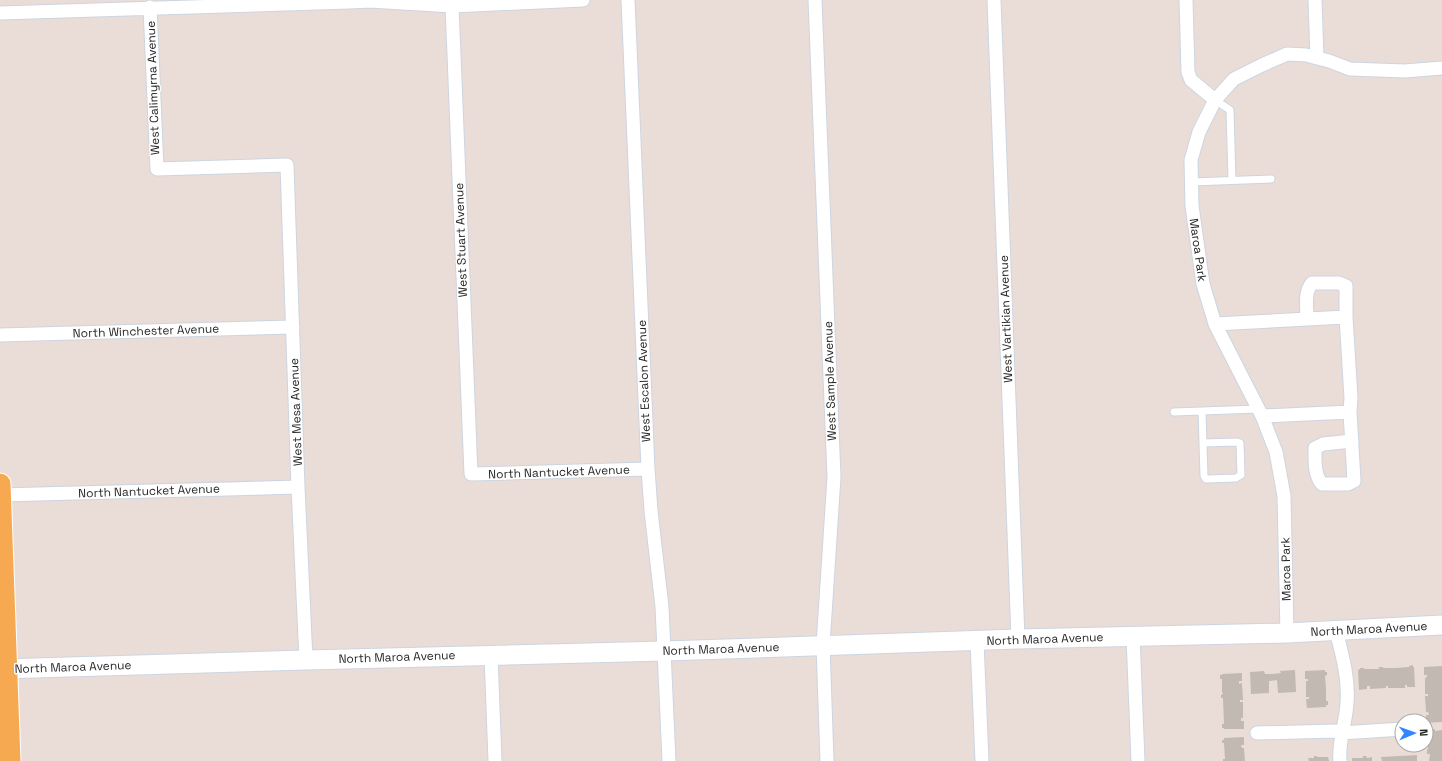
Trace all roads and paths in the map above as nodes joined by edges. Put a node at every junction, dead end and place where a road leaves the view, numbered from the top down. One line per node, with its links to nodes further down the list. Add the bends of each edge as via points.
1 (584, 0): 7 (street)
2 (628, 0): 28 (street, West Escalon Avenue)
3 (815, 0): 40 (street, West Sample Avenue, via 834,477)
4 (994, 0): 38 (street, West Vartikian Avenue)
5 (1186, 0): 12 (street, via 1188,72 1192,80)
6 (1315, 0): 10 (street)
7 (452, 6): 8 (street, via 370,1); 29 (street, West Stuart Avenue)
8 (150, 7): 9 (street); 13 (street, West Calimyrna Avenue, via 157,169)
9 (0, 13)
10 (1317, 58): 11 (street, Maroa Park, via 1350,69 1405,71); 12 (street, Maroa Park, via 1287,54 1234,79)
11 (1442, 68)
12 (1215, 100): 15 (lane, via 1230,110); 16 (street, Maroa Park, via 1199,132 1191,160)
13 (288, 165): 20 (street, West Mesa Avenue)
14 (1271, 179): 15 (lane)
15 (1232, 180): 16 (lane)
16 (1192, 182): 19 (street, Maroa Park, via 1192,206 1203,284)
17 (1346, 317): 18 (street); 18 (street, via 1346,286 1339,283 1312,283 1308,288 1306,300); 25 (street)
18 (1307, 319): 19 (street)
19 (1215, 324): 24 (street, Maroa Park)
20 (293, 327): 21 (street, North Winchester Avenue); 31 (street, West Mesa Avenue)
21 (0, 335)
22 (1202, 411): 23 (lane); 24 (lane); 27 (lane)
23 (1174, 412)
24 (1260, 412): 25 (street); 36 (street, Maroa Park, via 1276,452 1284,496)
25 (1350, 412): 26 (street)
26 (1352, 441)
27 (1203, 443): 27 (lane, via 1206,479 1236,478 1241,475 1240,443)
28 (648, 469): 29 (street, North Nantucket Avenue); 41 (street, West Escalon Avenue)
29 (471, 474)
30 (0, 484): 32 (main road)
31 (298, 487): 32 (street, North Nantucket Avenue); 43 (street, West Mesa Avenue)
32 (0, 495): 33 (main road)
33 (2, 555): 44 (main road)
34 (1442, 625): 35 (main road, North Maroa Avenue)
35 (1336, 631): 36 (main road, North Maroa Avenue); 47 (street, via 1347,688 1347,704)
36 (1287, 633): 37 (main road, North Maroa Avenue)
37 (1133, 636): 38 (main road, North Maroa Avenue); 53 (street)
38 (1018, 639): 39 (main road, North Maroa Avenue)
39 (977, 640): 40 (main road, North Maroa Avenue); 52 (street)
40 (823, 645): 41 (main road, North Maroa Avenue); 51 (street, West Sample Avenue)
41 (665, 651): 42 (main road, North Maroa Avenue); 50 (street, West Escalon Avenue)
42 (491, 655): 43 (main road, North Maroa Avenue); 49 (street)
43 (306, 660): 44 (main road, North Maroa Avenue)
44 (4, 669): 48 (main road)
45 (1394, 730): 47 (street)
46 (1257, 733): 47 (street)
47 (1341, 733): 54 (street)
48 (6, 752)
49 (495, 761)
50 (669, 761)
51 (827, 761)
52 (982, 761)
53 (1138, 761)
54 (1340, 761)

